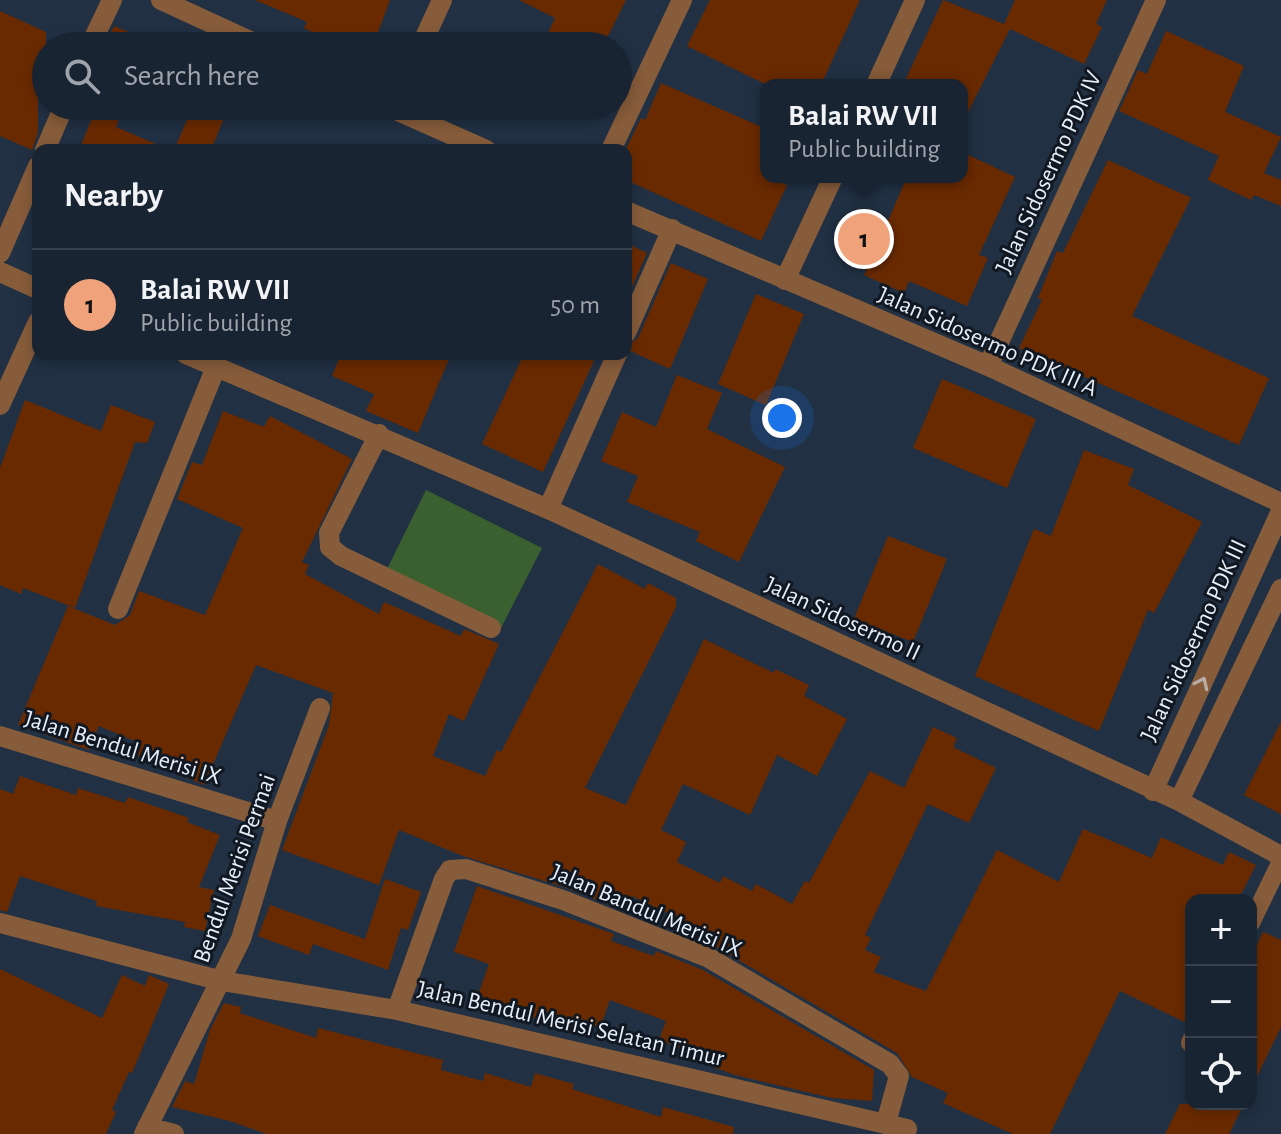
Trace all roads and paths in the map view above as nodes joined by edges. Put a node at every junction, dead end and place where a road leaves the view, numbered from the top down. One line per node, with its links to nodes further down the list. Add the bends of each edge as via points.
1 (161, 0): 7 (street)
2 (442, 0): 10 (street)
3 (682, 0): 12 (street)
4 (915, 0): 11 (street)
5 (1156, 0): 31 (street, Jalan Sidosermo PDK IV)
6 (112, 1): 8 (street)
7 (189, 5): 9 (street)
8 (97, 32)
9 (236, 32)
10 (427, 32)
11 (879, 79)
12 (632, 106)
13 (58, 120): 16 (street)
14 (419, 120): 17 (street)
15 (625, 120): 18 (street)
16 (48, 144)
17 (473, 144)
18 (614, 144)
19 (32, 180): 23 (street)
20 (830, 183): 25 (street)
21 (632, 213): 22 (street, Jalan Sidosermo PDK III A)
22 (672, 229): 25 (street, Jalan Sidosermo PDK III A); 27 (street)
23 (0, 253)
24 (0, 272): 26 (street)
25 (785, 280): 31 (street, Jalan Sidosermo PDK III A)
26 (32, 286)
27 (632, 319)
28 (32, 335): 33 (street)
29 (200, 360): 32 (street, Jalan Sidosermo II)
30 (614, 360): 35 (street)
31 (988, 366): 36 (street, Jalan Sidosermo PDK III A)
32 (216, 367): 34 (street, Jalan Sidosermo II); 38 (street)
33 (0, 405)
34 (379, 434): 35 (street, Jalan Sidosermo II); 39 (street, via 329,533 330,547)
35 (548, 509): 42 (street, Jalan Sidosermo II)
36 (1280, 514): 42 (street, Jalan Sidosermo PDK III, one-way to 36)
37 (1281, 589): 43 (street)
38 (118, 609)
39 (491, 628)
40 (320, 708): 44 (street, Bendul Merisi Permai)
41 (0, 736): 44 (street, Jalan Bendul Merisi IX)
42 (1153, 791): 43 (street, Jalan Sidosermo II)
43 (1179, 801): 45 (street, Jalan Sidosermo II)
44 (277, 821): 48 (street, Bendul Merisi Permai, via 241,939)
45 (1281, 859): 46 (lane)
46 (1257, 910)
47 (0, 923): 48 (street, Jalan Bendul Merisi Selatan Timur)
48 (222, 981): 49 (street, Jalan Bendul Merisi Selatan Timur); 52 (street, Bendul Merisi Permai)
49 (397, 1010): 50 (street, Jalan Bendul Merisi Selatan Timur); 50 (street, Jalan Bandul Merisi IX, via 444,879 459,868 563,900 709,958 895,1067 899,1076)
50 (891, 1107): 51 (street, Jalan Bendul Merisi Selatan Timur)
51 (907, 1129)
52 (146, 1131): 53 (street, Bendul Merisi Permai)
53 (174, 1134)

